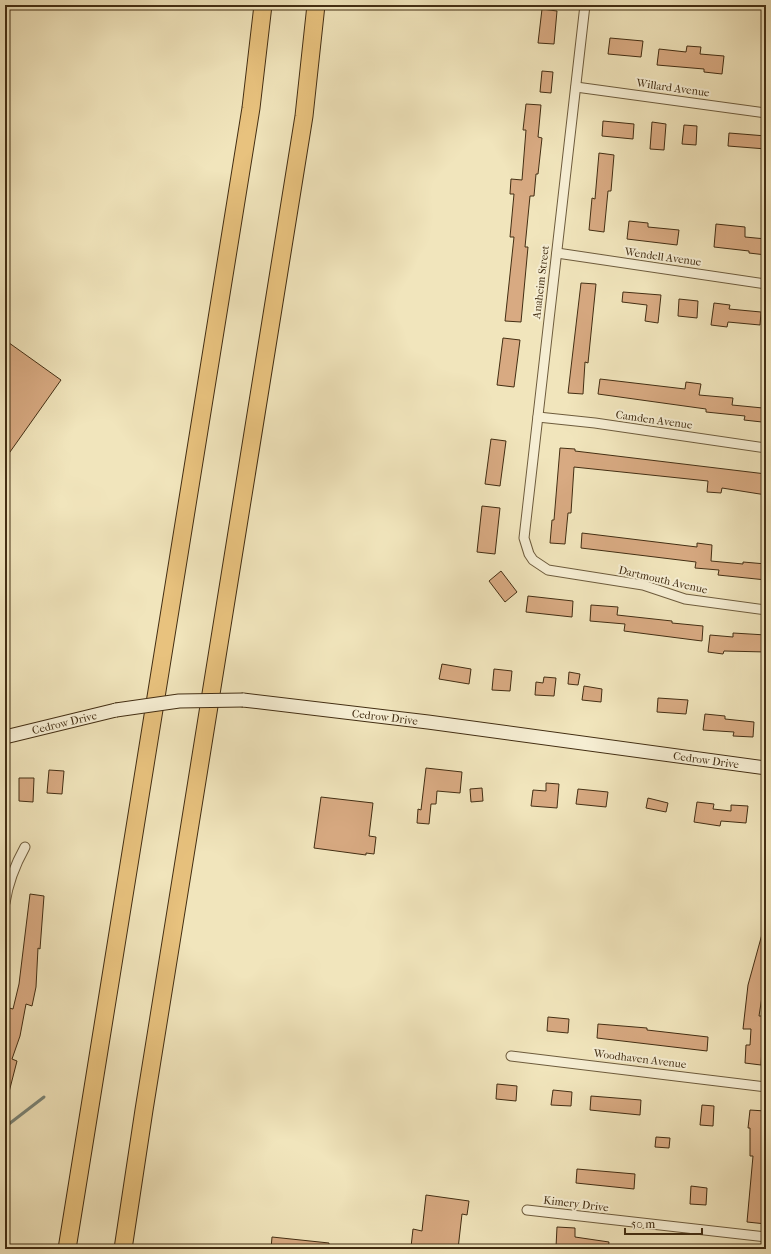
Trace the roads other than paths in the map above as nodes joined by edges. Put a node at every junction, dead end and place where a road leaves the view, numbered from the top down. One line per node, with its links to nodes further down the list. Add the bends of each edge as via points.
1 (263, 5): 20 (highway, via 250,116)
2 (316, 5): 21 (highway, via 302,124)
3 (585, 5): 4 (street, Anaheim Street)
4 (576, 87): 5 (street, Willard Avenue); 6 (street, Anaheim Street)
5 (766, 113)
6 (557, 253): 7 (street, Wendell Avenue); 8 (street, Anaheim Street)
7 (766, 284)
8 (538, 417): 9 (street, Camden Avenue); 10 (street, Anaheim Street, via 524,538 528,554)
9 (766, 448)
10 (533, 560): 11 (street, Dartmouth Avenue, via 548,570 643,585 685,599)
11 (766, 610)
12 (5, 737): 13 (street, Cedrow Drive, bridge, via 116,710 179,701 243,700 444,724)
13 (766, 768)
14 (25, 847): 15 (street, via 16,863)
15 (5, 903)
16 (511, 1056): 17 (street, Woodhaven Avenue)
17 (766, 1087)
18 (527, 1210): 19 (street, Kimery Drive)
19 (766, 1237)
20 (67, 1249)
21 (123, 1249)

